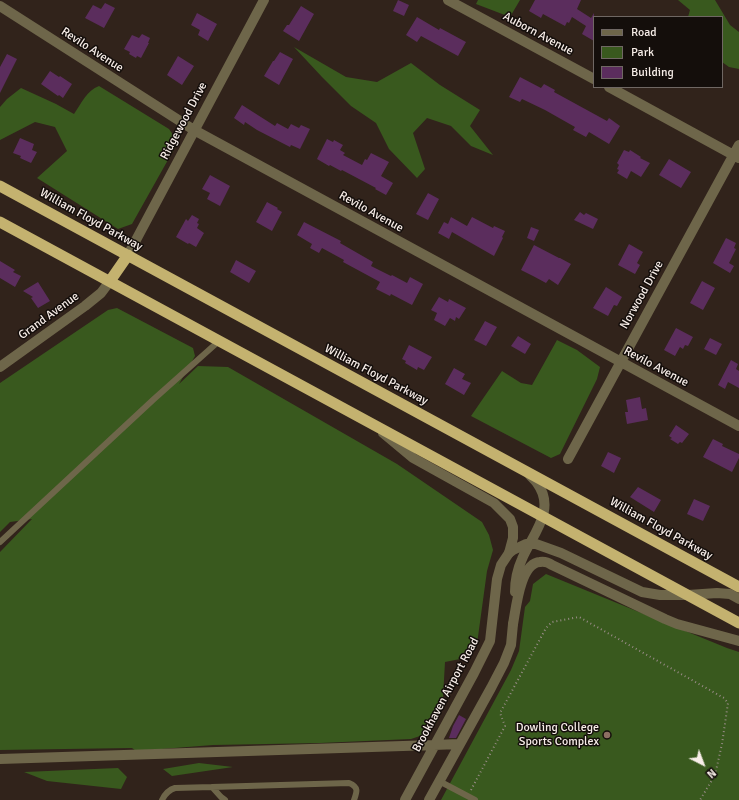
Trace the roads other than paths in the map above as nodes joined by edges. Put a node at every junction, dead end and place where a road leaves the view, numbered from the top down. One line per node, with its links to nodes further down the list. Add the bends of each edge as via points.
1 (264, 0): 6 (street, Ridgewood Drive)
2 (448, 0): 4 (street, Auborn Avenue)
3 (0, 6): 6 (street, Revilo Avenue)
4 (593, 78)
5 (610, 88): 8 (street)
6 (194, 130): 11 (street, Ridgewood Drive); 14 (street, Revilo Avenue)
7 (739, 145): 8 (street, Norwood Drive)
8 (736, 156): 14 (street, Norwood Drive)
9 (0, 186): 11 (highway, William Floyd Parkway)
10 (0, 222): 12 (highway)
11 (128, 255): 12 (highway); 19 (highway, William Floyd Parkway)
12 (110, 281): 13 (highway); 15 (street, Grand Avenue, via 101,293 85,306)
13 (219, 341): 16 (highway); 21 (lane)
14 (620, 362): 17 (street, Revilo Avenue); 18 (street, Norwood Drive)
15 (0, 367)
16 (374, 425): 20 (highway); 23 (street, Brookhaven Airport Road, via 413,458 494,503 510,519 514,527)
17 (739, 426)
18 (568, 458)
19 (524, 470): 20 (street, via 537,482 542,492 546,504); 24 (highway, William Floyd Parkway)
20 (543, 517): 22 (street); 25 (highway)
21 (0, 542)
22 (530, 544): 23 (street); 25 (street, via 561,553 642,592); 28 (street, via 521,560 516,577)
23 (509, 553): 31 (street, Brookhaven Airport Road, via 501,565 497,579 490,641)
24 (739, 587)
25 (688, 595): 26 (street, via 730,594); 27 (highway)
26 (739, 599)
27 (739, 622)
28 (513, 624): 29 (street, via 521,585 528,568 541,561 677,624); 30 (street, via 511,645 504,663)
29 (739, 641)
30 (459, 744): 31 (street); 33 (street)
31 (434, 745): 32 (street); 38 (street, Brookhaven Airport Road)
32 (0, 759)
33 (439, 780): 39 (street); 40 (lane)
34 (212, 787): 35 (lane, via 175,788 166,793); 36 (lane); 37 (lane, via 349,784 356,788)
35 (162, 800)
36 (225, 800)
37 (354, 800)
38 (405, 800)
39 (429, 800)
40 (475, 800)

